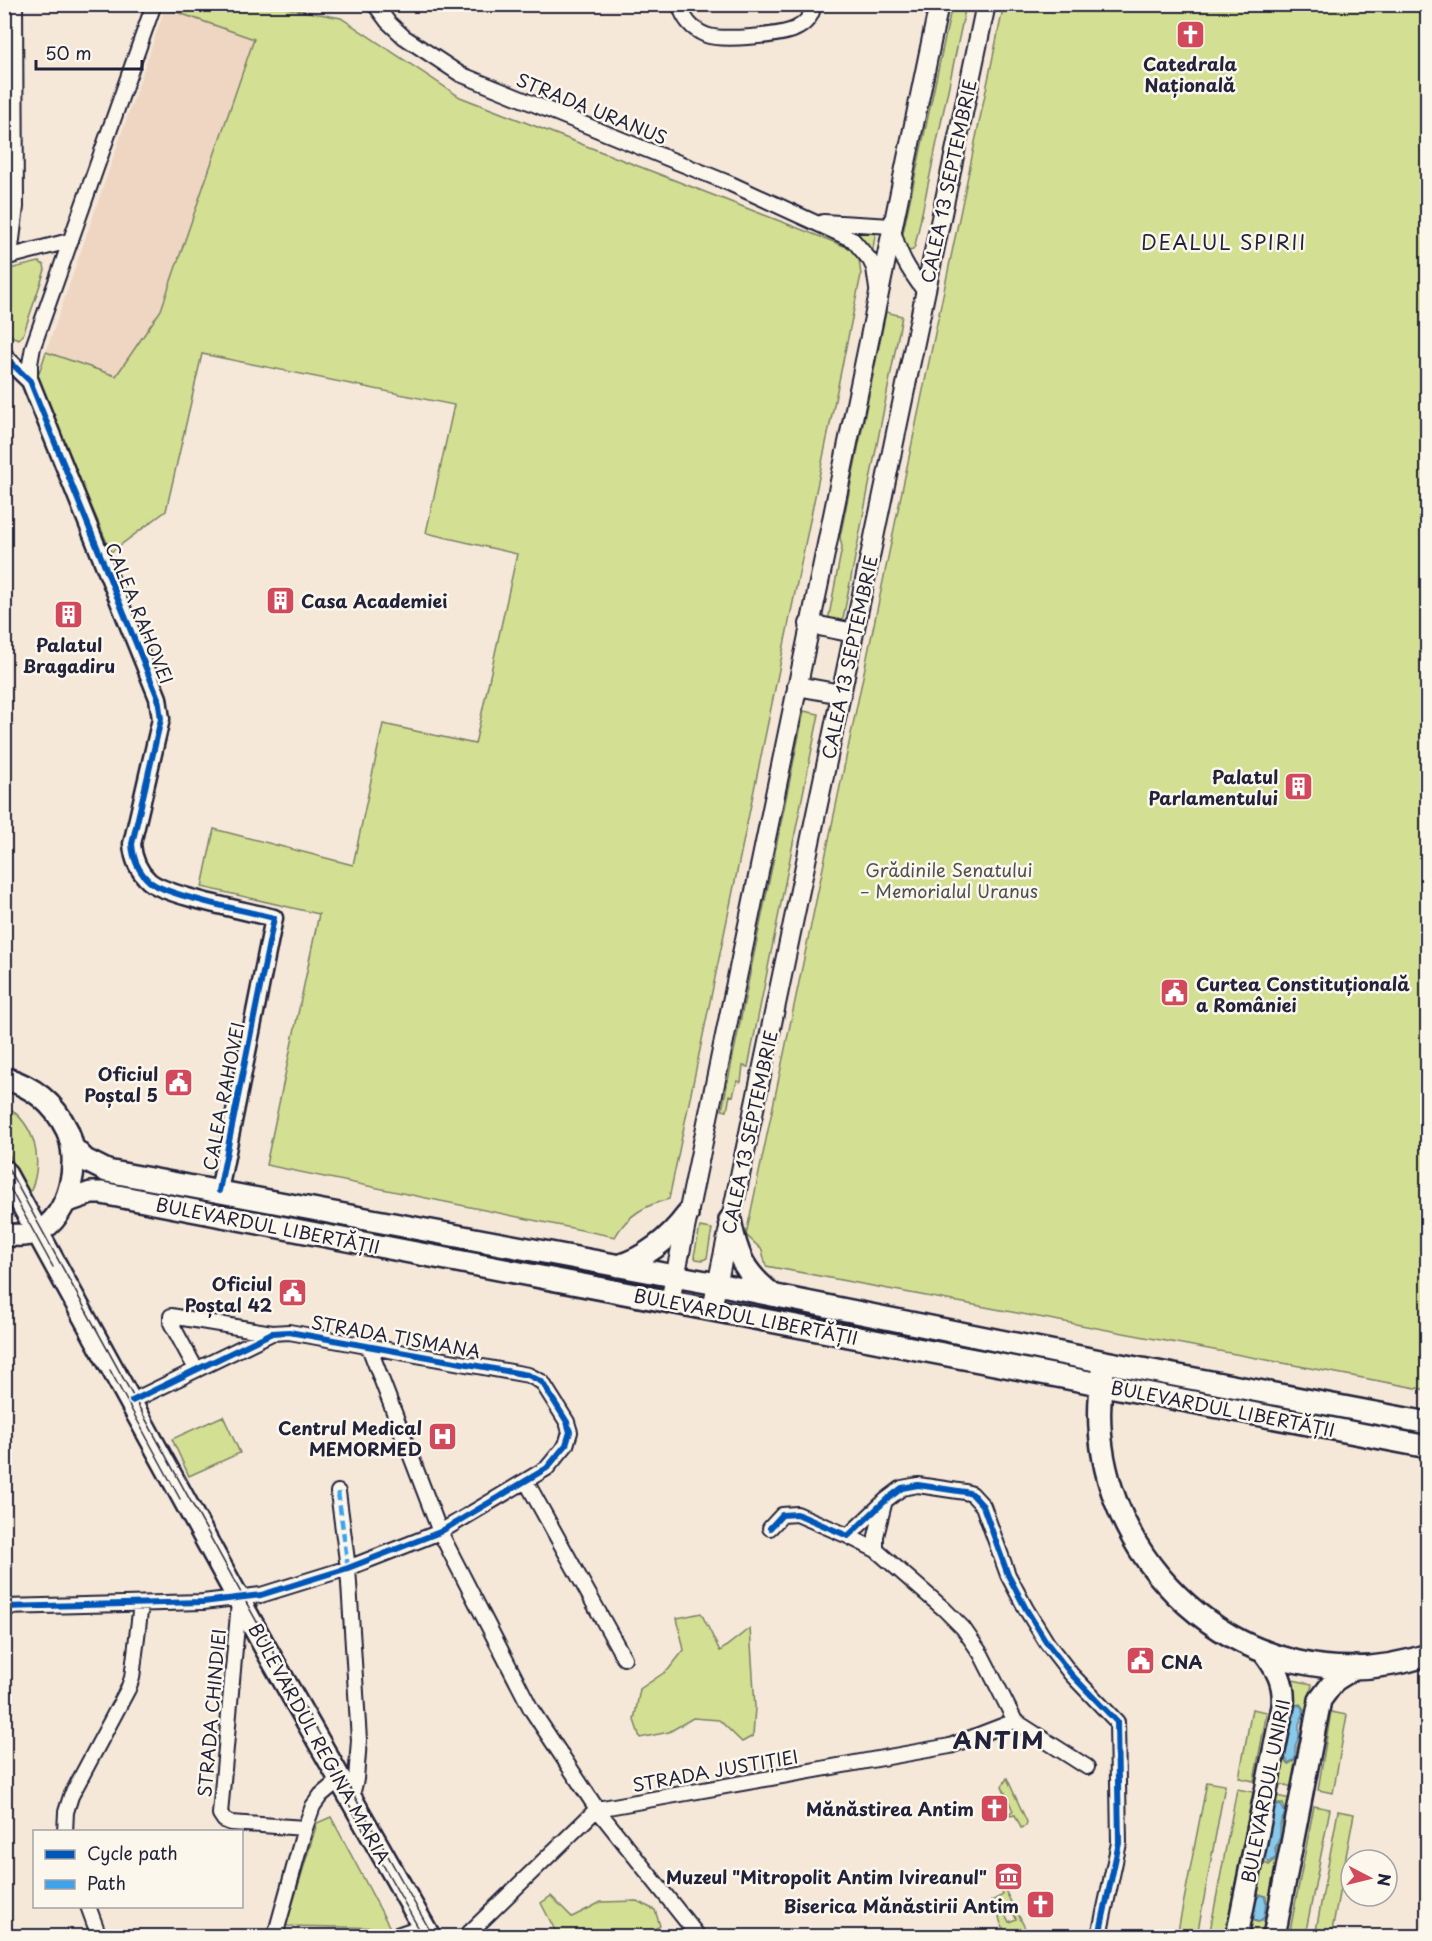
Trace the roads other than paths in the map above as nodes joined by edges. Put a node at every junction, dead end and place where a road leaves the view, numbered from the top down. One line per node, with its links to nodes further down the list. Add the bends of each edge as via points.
1 (15, 4): 11 (street, via 16,207)
2 (154, 4): 10 (street)
3 (679, 4): 4 (street, via 684,18 694,28 720,37 795,29 812,15)
4 (814, 4)
5 (939, 4): 9 (main road)
6 (986, 4): 12 (main road, CALEA 13 SEPTEMBRIE)
7 (375, 5): 8 (street, STRADA URANUS, via 404,37 460,74)
8 (815, 222): 9 (street, STRADA URANUS); 13 (street, STRADA URANUS, via 860,246 874,268)
9 (892, 226): 12 (street, via 904,263); 13 (main road)
10 (69, 241): 11 (street); 15 (street, via 33,346)
11 (7, 257)
12 (925, 292): 17 (main road, CALEA 13 SEPTEMBRIE)
13 (878, 294): 16 (main road)
14 (4, 357): 15 (street, CALEA RAHOVEI)
15 (30, 381): 23 (street, CALEA RAHOVEI, via 160,704 161,719 134,832 133,855 137,866 149,881 168,891 274,918)
16 (809, 624): 17 (main road); 18 (main road)
17 (854, 633): 19 (main road, CALEA 13 SEPTEMBRIE)
18 (797, 686): 19 (main road); 25 (main road)
19 (841, 694): 26 (main road, CALEA 13 SEPTEMBRIE)
20 (4, 1078): 21 (main road, via 31,1088 51,1106 67,1130)
21 (72, 1147): 23 (main road, BULEVARDUL LIBERTĂȚII, via 107,1171); 24 (main road)
22 (4, 1171): 27 (main road, BULEVARDUL REGINA MARIA)
23 (219, 1191): 29 (main road, BULEVARDUL LIBERTĂȚII)
24 (65, 1202): 27 (main road, via 51,1222); 33 (main road, BULEVARDUL LIBERTĂȚII, via 102,1193)
25 (687, 1215): 29 (main road, via 658,1246); 30 (main road)
26 (730, 1220): 31 (main road, CALEA 13 SEPTEMBRIE); 32 (main road, via 742,1263 753,1279)
27 (38, 1231): 28 (main road); 40 (main road, BULEVARDUL REGINA MARIA)
28 (4, 1234)
29 (618, 1266): 30 (main road, BULEVARDUL LIBERTĂȚII)
30 (675, 1276): 31 (main road, BULEVARDUL LIBERTĂȚII); 33 (main road)
31 (717, 1284): 32 (main road, BULEVARDUL LIBERTĂȚII); 34 (main road, CALEA 13 SEPTEMBRIE)
32 (774, 1296): 37 (main road, BULEVARDUL LIBERTĂȚII)
33 (670, 1301): 34 (main road, BULEVARDUL LIBERTĂȚII)
34 (712, 1309): 39 (main road, BULEVARDUL LIBERTĂȚII)
35 (272, 1333): 36 (street, STRADA TISMANA, via 296,1332); 38 (street, STRADA TISMANA); 38 (street, STRADA TISMANA, via 171,1316)
36 (369, 1347): 43 (street, STRADA TISMANA, via 528,1375 542,1382 567,1422 570,1436 551,1465); 47 (street)
37 (1105, 1362): 39 (main road); 41 (main road, BULEVARDUL LIBERTĂȚII)
38 (196, 1370): 40 (street, STRADA TISMANA)
39 (1101, 1385): 42 (main road, BULEVARDUL LIBERTĂȚII); 54 (main road, via 1099,1417 1104,1462 1115,1502 1133,1541 1161,1580 1185,1604 1227,1634)
40 (132, 1401): 51 (main road, BULEVARDUL REGINA MARIA)
41 (1428, 1423)
42 (1428, 1447)
43 (526, 1481): 47 (street); 56 (street)
44 (338, 1492): 50 (street)
45 (886, 1500): 48 (street); 49 (street, via 880,1514); 72 (street, via 902,1488 918,1485 965,1492 980,1501 1008,1575 1047,1643 1117,1722 1119,1843)
46 (770, 1528): 48 (street, via 782,1515 796,1514)
47 (440, 1532): 50 (street); 62 (street, via 531,1709)
48 (848, 1536): 49 (street)
49 (876, 1550): 58 (street, via 963,1628 981,1654)
50 (348, 1568): 51 (street); 61 (street, via 359,1740)
51 (239, 1598): 52 (street); 60 (main road, BULEVARDUL REGINA MARIA); 63 (street, STRADA CHINDIEI, via 220,1814 231,1823)
52 (141, 1604): 53 (street); 64 (street, via 128,1689 71,1796)
53 (4, 1607)
54 (1263, 1651): 57 (main road, via 1308,1663); 73 (main road, BULEVARDUL UNIRII, via 1280,1677 1283,1706)
55 (1428, 1655): 57 (main road)
56 (624, 1658)
57 (1356, 1667): 74 (main road, BULEVARDUL UNIRII, via 1335,1680 1320,1700)
58 (1015, 1721): 59 (street); 62 (street, STRADA JUSTIȚIEI, via 950,1746)
59 (1087, 1767)
60 (340, 1779): 61 (main road, BULEVARDUL REGINA MARIA); 63 (street, via 313,1806)
61 (351, 1799): 66 (main road, BULEVARDUL REGINA MARIA)
62 (597, 1809): 70 (street); 71 (street)
63 (305, 1828): 68 (street)
64 (65, 1830)
65 (89, 1908): 67 (street)
66 (426, 1931): 69 (street)
67 (99, 1936)
68 (275, 1936)
69 (394, 1936)
70 (466, 1936)
71 (698, 1936)
72 (1099, 1936)
73 (1237, 1936)
74 (1274, 1936)

